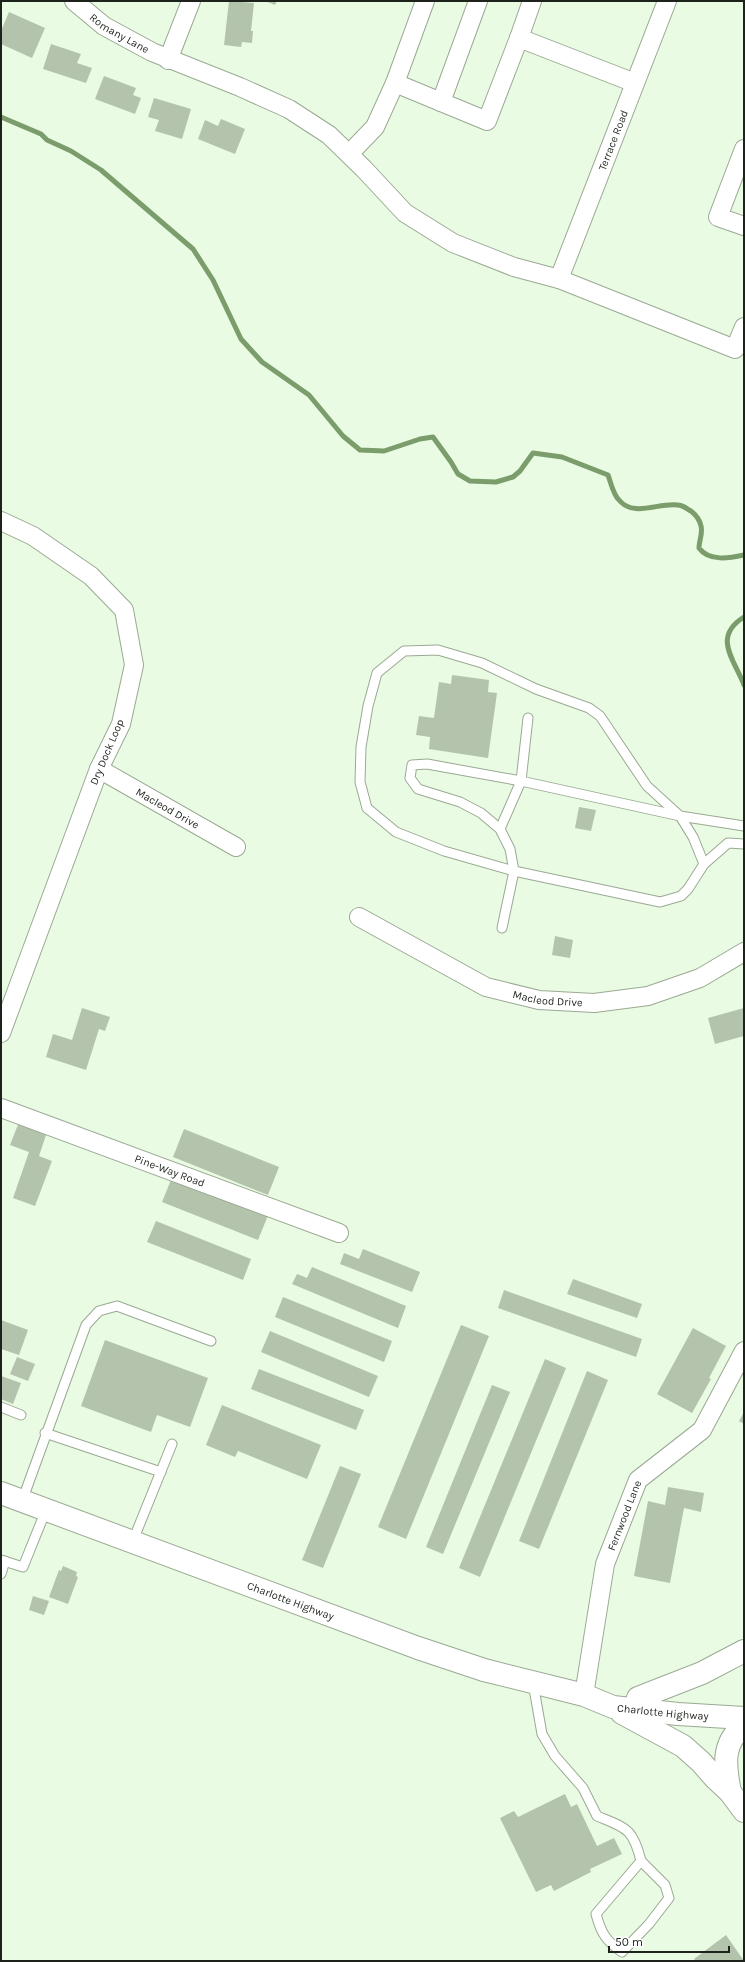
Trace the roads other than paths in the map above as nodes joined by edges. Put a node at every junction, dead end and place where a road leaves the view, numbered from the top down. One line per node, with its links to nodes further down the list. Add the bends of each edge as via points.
1 (74, 1): 8 (street, Romany Lane, via 104,26)
2 (191, 1): 8 (street)
3 (425, 1): 9 (street)
4 (478, 1): 11 (street)
5 (532, 1): 7 (street)
6 (667, 1): 10 (street, Terrace Road)
7 (519, 38): 10 (street); 11 (street, via 487,121)
8 (168, 60): 13 (street, Romany Lane, via 290,109 329,135)
9 (395, 83): 11 (street); 13 (street, via 374,127)
10 (635, 83): 15 (street, Terrace Road)
11 (441, 102)
12 (744, 149): 14 (street, via 718,217)
13 (349, 154): 15 (street, Romany Lane, via 405,213 453,243 514,267)
14 (744, 226)
15 (559, 279): 16 (street, Romany Lane, via 735,348)
16 (744, 327)
17 (1, 521): 19 (street, Dry Dock Loop, via 33,536 91,576 124,610 134,666 121,724)
18 (528, 718): 20 (lane)
19 (99, 769): 25 (street, Macleod Drive); 31 (street, Dry Dock Loop)
20 (521, 781): 21 (lane); 23 (lane); 23 (lane, via 427,764 412,765 410,778 418,789 460,802 481,813)
21 (680, 816): 22 (lane); 26 (lane); 27 (lane, via 647,786 600,716 589,708 536,689 482,663 438,650 404,651 377,673 368,706 361,747 360,782 367,808 396,832 444,851)
22 (744, 826)
23 (500, 829): 27 (lane, via 510,849)
24 (744, 844): 26 (lane, via 728,843)
25 (236, 846)
26 (704, 864): 27 (lane, via 688,889 680,896 660,902)
27 (514, 871): 29 (lane)
28 (359, 918): 30 (street, Macleod Drive, via 486,987 539,1000 594,1003 648,996 700,978)
29 (502, 928)
30 (744, 952)
31 (1, 1033)
32 (1, 1108): 33 (street, Pine-Way Road)
33 (339, 1233)
34 (211, 1341): 38 (lane, via 117,1306 98,1311 86,1325)
35 (744, 1351): 49 (street, Fernwood Lane, via 702,1430 638,1480 604,1564)
36 (1, 1407): 37 (lane)
37 (21, 1415)
38 (45, 1433): 40 (lane); 42 (lane)
39 (172, 1444): 40 (lane)
40 (161, 1472): 44 (lane)
41 (1, 1493): 42 (main road, Charlotte Highway)
42 (22, 1501): 43 (main road, Charlotte Highway)
43 (46, 1510): 44 (main road, Charlotte Highway); 45 (lane, via 23,1568)
44 (132, 1543): 48 (main road, Charlotte Highway, via 418,1648)
45 (3, 1560): 46 (lane)
46 (1, 1574)
47 (744, 1650): 50 (main road, via 702,1673)
48 (533, 1683): 49 (main road, Charlotte Highway); 57 (lane, via 542,1734 552,1751 583,1788 597,1816 625,1827 637,1844)
49 (584, 1695): 50 (main road, Charlotte Highway); 52 (main road, Charlotte Highway)
50 (638, 1698): 51 (main road, Charlotte Highway)
51 (744, 1704)
52 (613, 1707): 53 (main road, Charlotte Highway); 55 (main road, via 683,1746)
53 (744, 1718)
54 (744, 1726): 55 (main road, via 732,1738 726,1757 725,1769)
55 (730, 1792): 56 (main road)
56 (744, 1811)
57 (642, 1861): 57 (lane, via 596,1914 600,1930 611,1944 622,1952 669,1898 665,1885)

